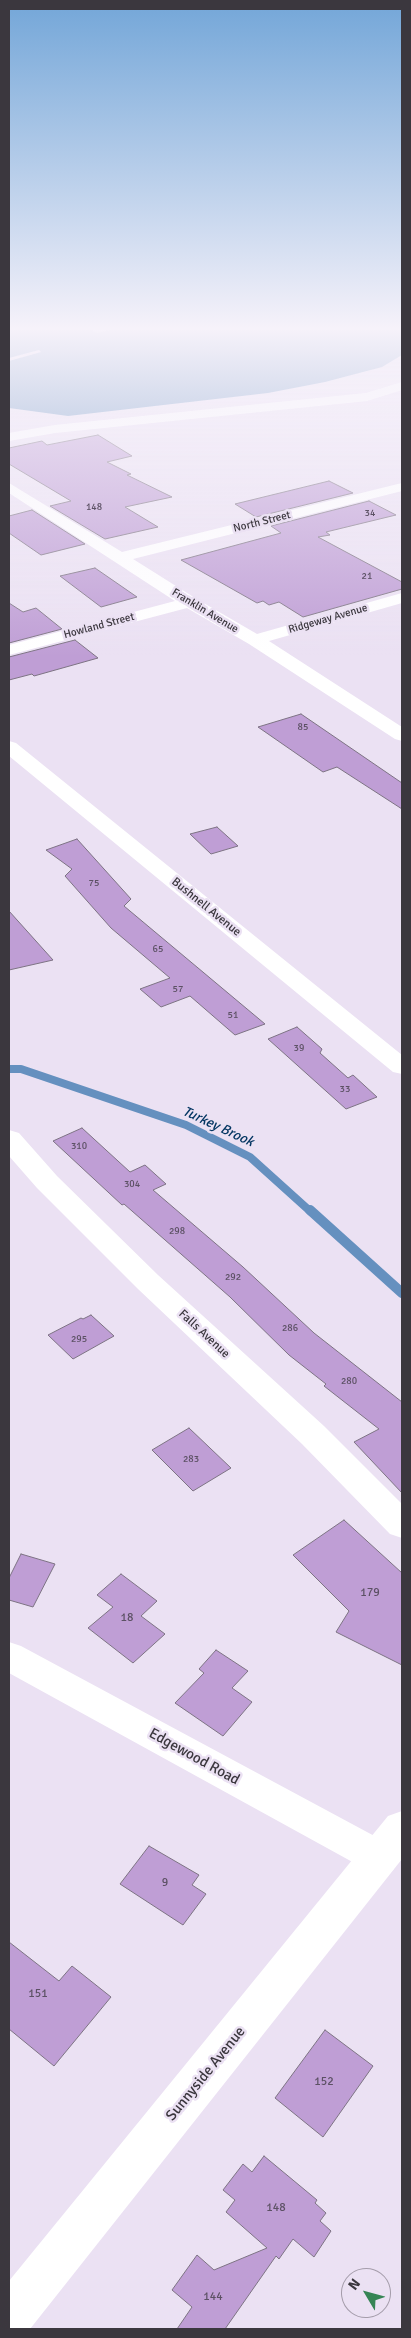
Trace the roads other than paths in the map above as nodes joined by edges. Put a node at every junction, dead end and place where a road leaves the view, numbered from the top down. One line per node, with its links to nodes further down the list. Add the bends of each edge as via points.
1 (9, 487): 3 (street, Franklin Avenue)
2 (402, 487): 3 (street, North Street)
3 (121, 557): 5 (street, Franklin Avenue)
4 (402, 598): 6 (street, Ridgeway Avenue)
5 (188, 602): 6 (street, Franklin Avenue); 7 (street, Howland Street)
6 (255, 640): 8 (street, Franklin Avenue)
7 (9, 650)
8 (402, 735)
9 (9, 747): 10 (street, Bushnell Avenue)
10 (402, 1067)
11 (9, 1139): 12 (main road, Falls Avenue, via 47,1182 313,1435)
12 (402, 1525)
13 (9, 1656): 14 (street, Edgewood Road)
14 (391, 1844): 15 (main road, Sunnyside Avenue)
15 (9, 2318)

